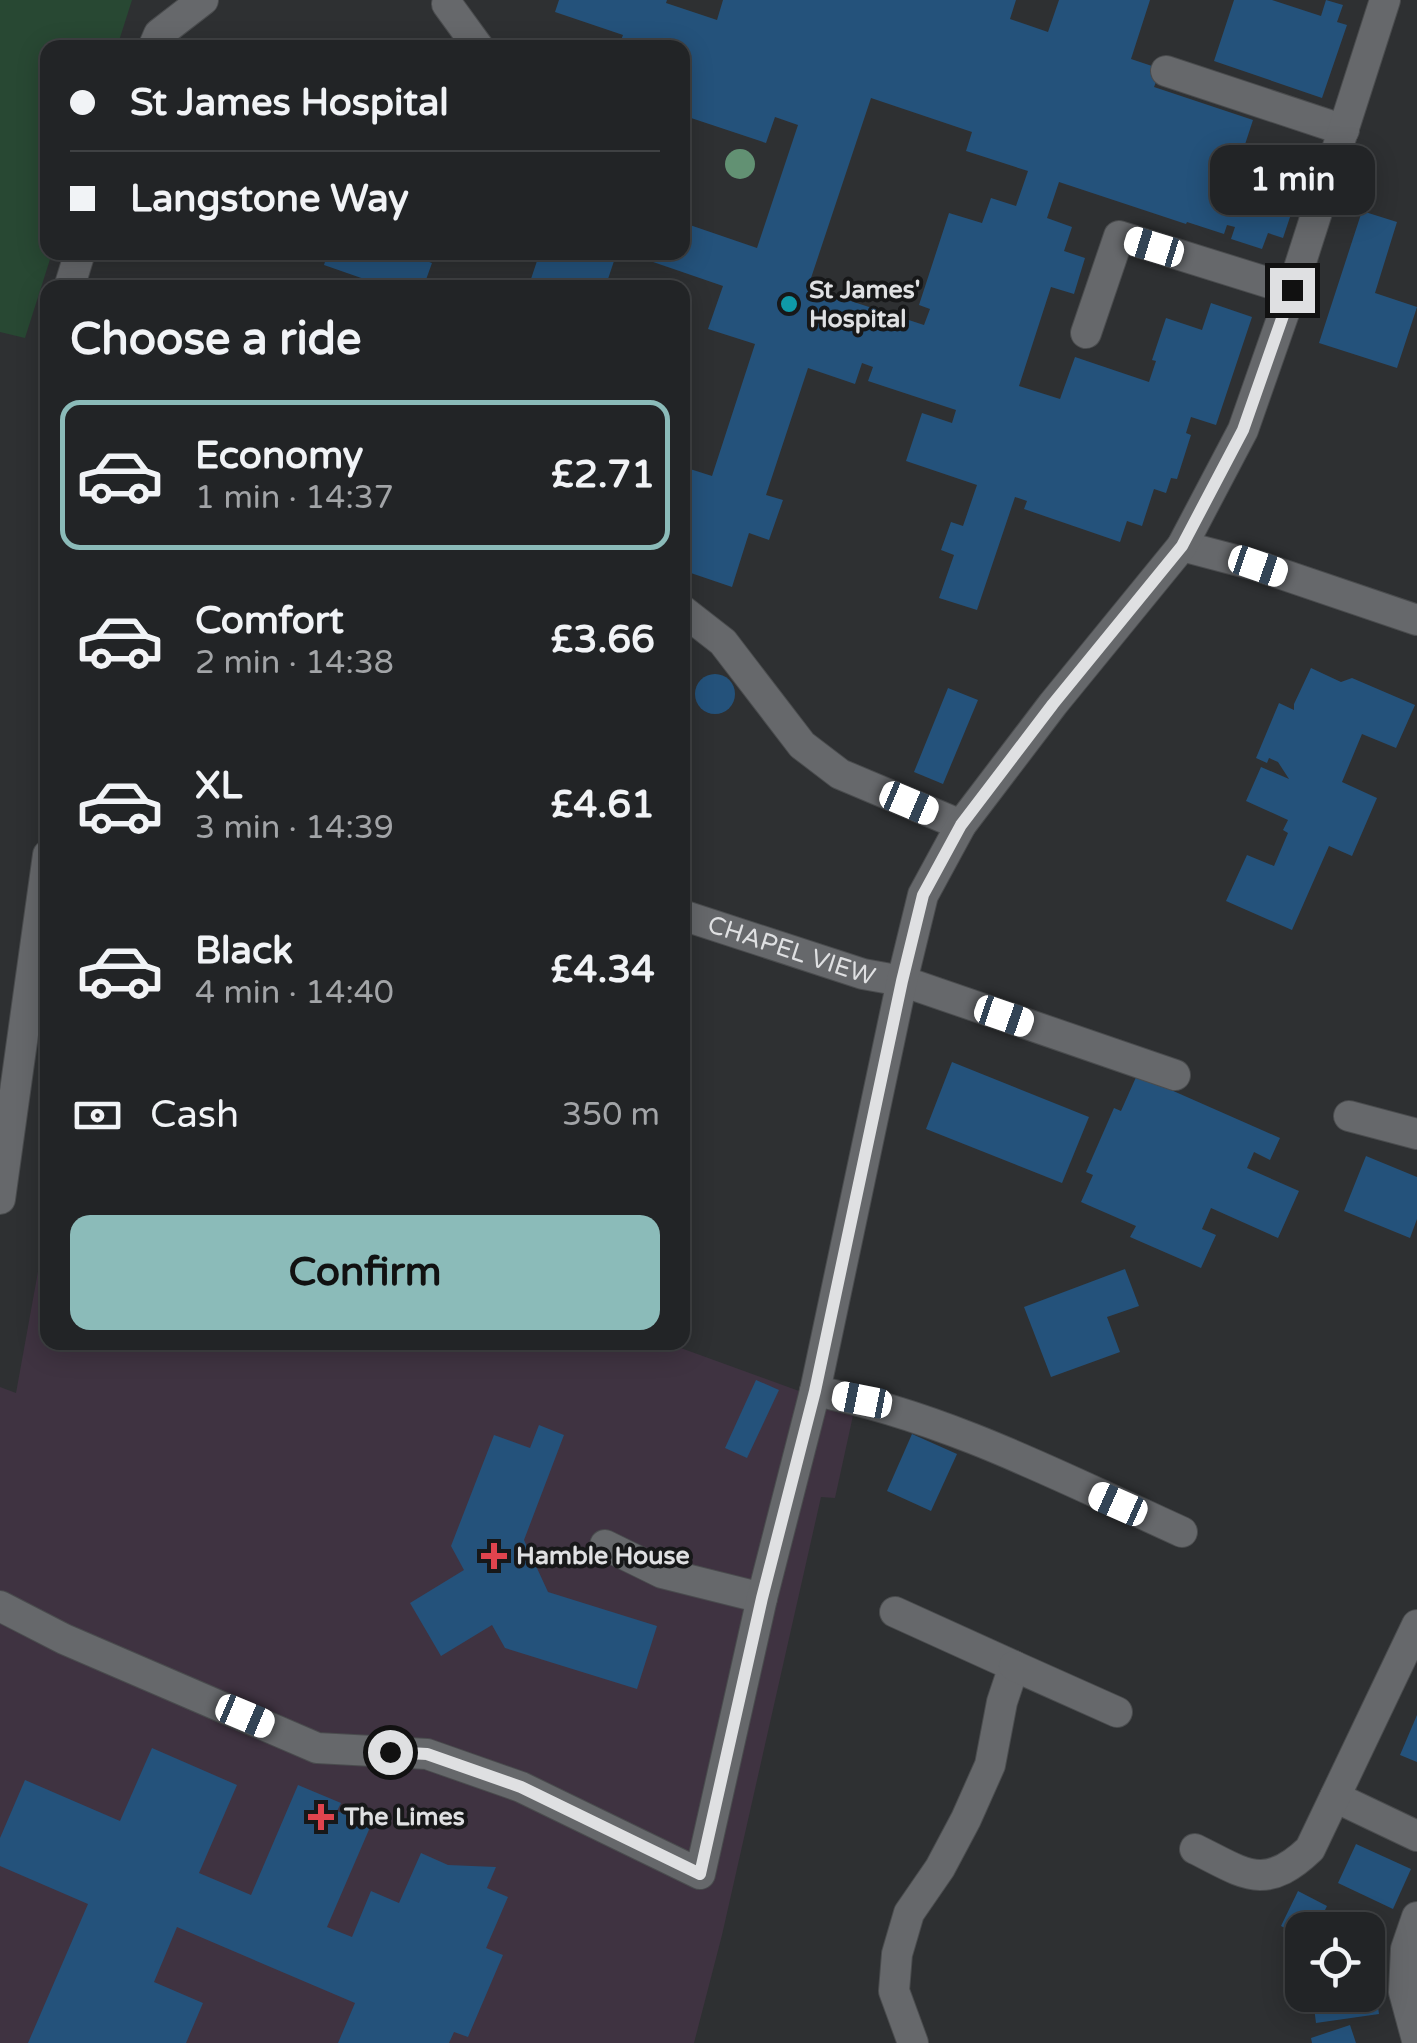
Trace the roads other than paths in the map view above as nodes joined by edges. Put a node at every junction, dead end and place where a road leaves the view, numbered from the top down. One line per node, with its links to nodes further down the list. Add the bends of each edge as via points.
1 (202, 0): 4 (street)
2 (1385, 0): 7 (street)
3 (442, 1): 5 (street)
4 (156, 40)
5 (473, 40)
6 (1166, 71): 7 (street)
7 (1344, 130): 8 (street)
8 (1292, 290): 9 (street, via 1119,236); 10 (street, via 1243,430)
9 (1086, 333)
10 (1182, 546): 12 (street); 13 (street)
11 (690, 616): 13 (street, via 723,642 814,755 840,774)
12 (1417, 620)
13 (961, 825): 16 (street, via 923,895)
14 (40, 912): 20 (street)
15 (690, 919): 16 (street, CHAPEL VIEW)
16 (902, 981): 17 (street, CHAPEL VIEW); 21 (street)
17 (1175, 1076)
18 (1349, 1116): 19 (street)
19 (1417, 1134)
20 (0, 1200)
21 (815, 1391): 22 (street, via 862,1400 992,1446); 24 (street)
22 (1182, 1532)
23 (604, 1546): 24 (street, via 662,1572)
24 (762, 1598): 25 (street, via 700,1874 521,1787 427,1754 317,1748)
25 (0, 1606)
26 (895, 1612): 28 (street)
27 (1417, 1625): 30 (street)
28 (1014, 1666): 29 (street); 35 (street, via 990,1765 940,1868 908,1913 897,1954 894,1991)
29 (1117, 1712)
30 (1335, 1797): 31 (street); 32 (street, via 1310,1850 1271,1876 1249,1876)
31 (1417, 1836)
32 (1195, 1849)
33 (1417, 1917): 34 (street, via 1406,1948 1404,1992)
34 (1417, 2040)
35 (913, 2043)

